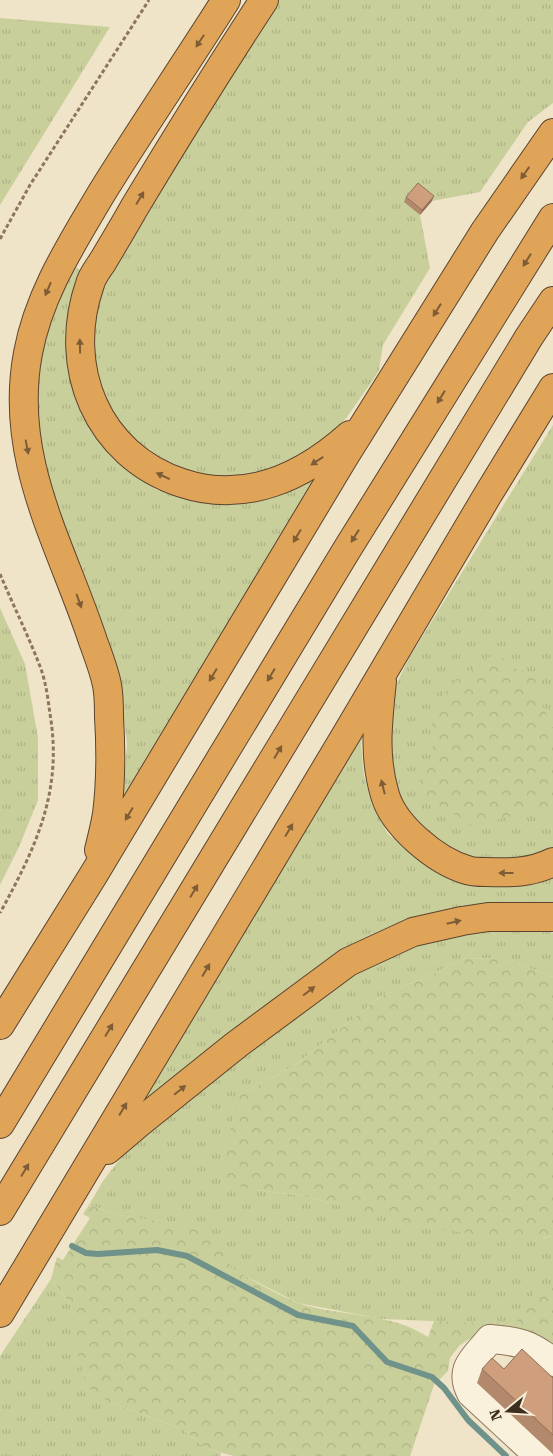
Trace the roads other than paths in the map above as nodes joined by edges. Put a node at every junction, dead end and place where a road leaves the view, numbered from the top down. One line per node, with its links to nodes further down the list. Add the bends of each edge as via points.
1 (226, 0): 10 (highway, one-way to 10, via 70,245 35,321 28,355 23,413 34,481 108,685 110,780 107,815)
2 (264, 0): 7 (highway, one-way to 2, via 315,463 279,481 233,492 194,487 162,476 136,459 111,435 89,397 80,365 80,323 90,283 191,113)
3 (553, 133): 7 (highway, one-way to 7, via 485,231)
4 (553, 218): 13 (highway, one-way to 13, via 341,559)
5 (553, 301): 15 (highway, one-way to 5)
6 (553, 388): 8 (highway)
7 (368, 420): 10 (highway, one-way to 10)
8 (383, 671): 9 (highway, one-way to 8, via 510,874 468,871 437,856 401,826 385,797 378,765 377,729); 14 (highway, one-way to 8)
9 (553, 862)
10 (94, 874): 12 (highway)
11 (553, 917): 14 (highway, one-way to 11, via 236,1044 348,962 413,932 462,920 488,916)
12 (0, 1025)
13 (0, 1124)
14 (89, 1166): 16 (highway)
15 (0, 1211)
16 (0, 1313)
17 (552, 1361): 18 (lane, via 516,1341 490,1339 466,1369 466,1383 471,1393)
18 (539, 1456)

